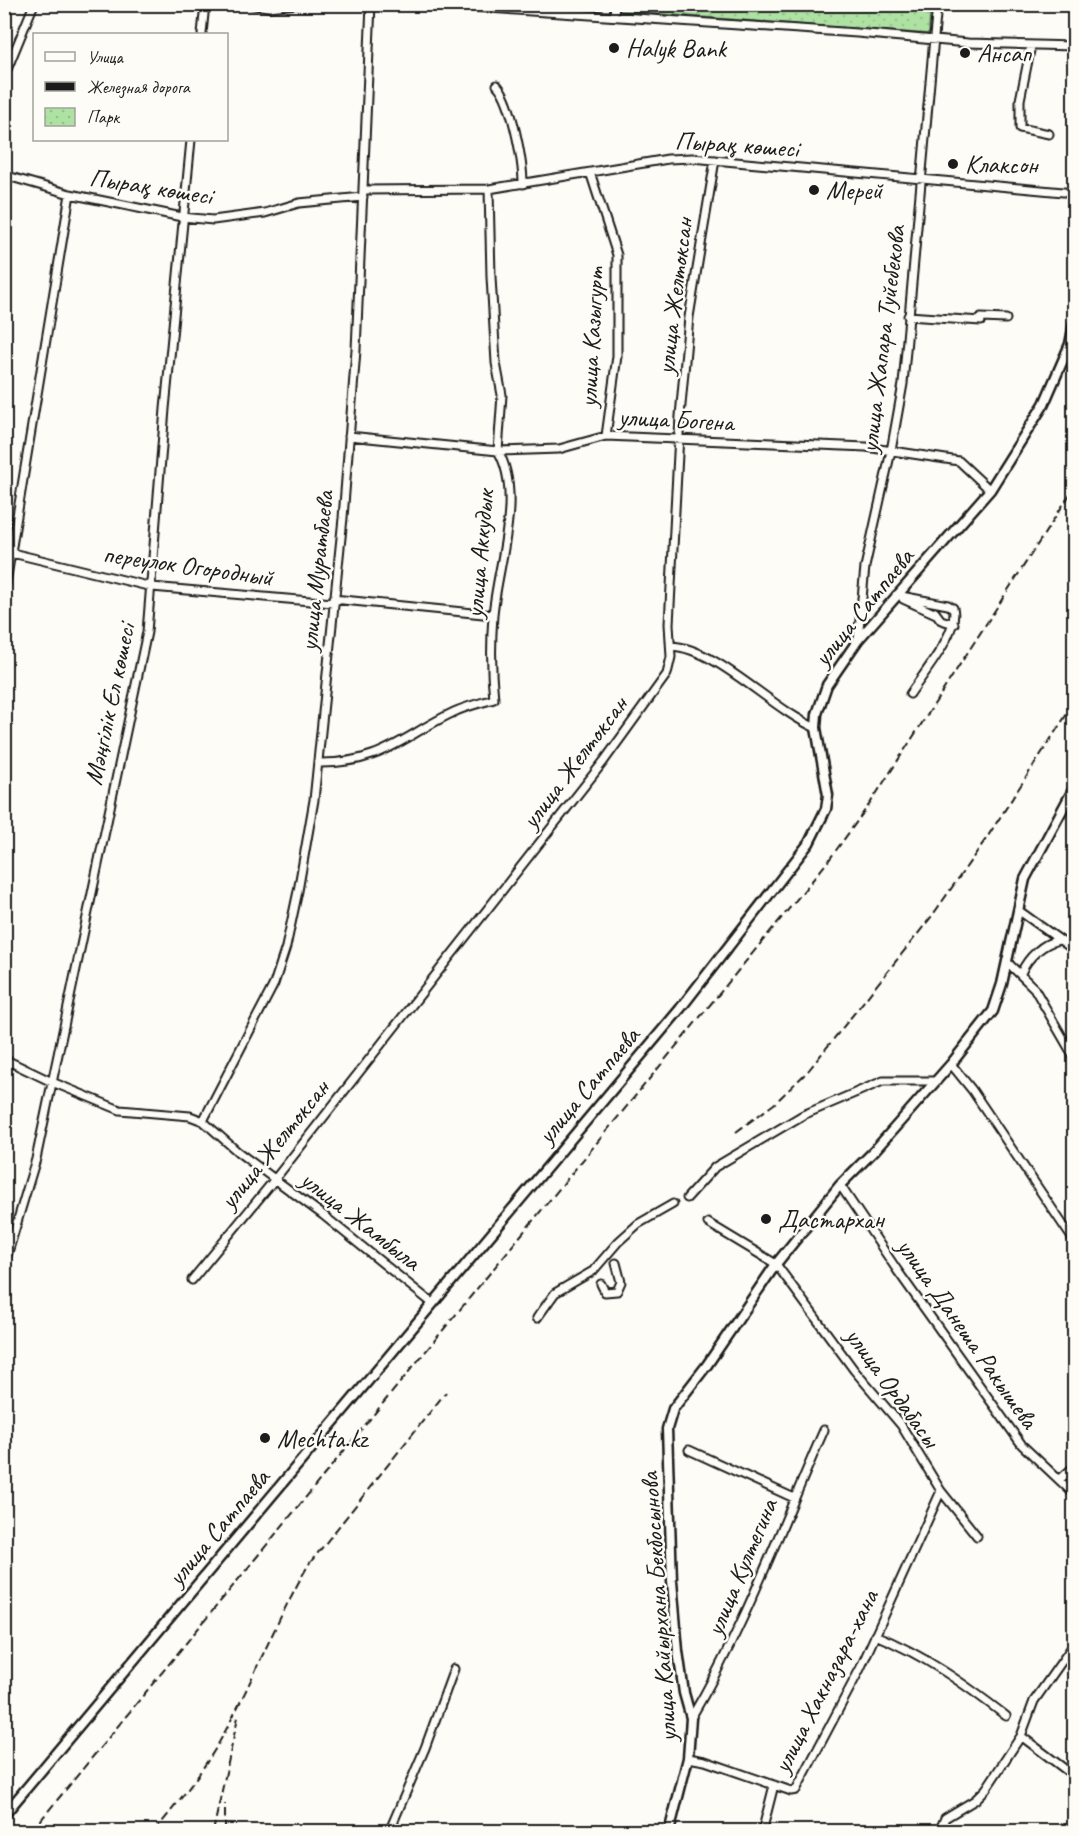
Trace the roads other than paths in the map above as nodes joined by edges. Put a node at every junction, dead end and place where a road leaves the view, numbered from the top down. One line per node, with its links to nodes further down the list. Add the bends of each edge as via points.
1 (34, 4): 14 (street)
2 (205, 4): 10 (street)
3 (248, 4): 4 (street)
4 (298, 4)
5 (371, 4): 24 (street, улица Муратбаева)
6 (429, 4): 9 (street)
7 (615, 4): 9 (street)
8 (937, 4): 11 (street, улица Жапара Туйебекова)
9 (614, 16): 11 (street)
10 (202, 33)
11 (934, 40): 12 (street); 21 (street, улица Жапара Туйебекова)
12 (1031, 46): 13 (street); 16 (street, via 1020,100 1020,128)
13 (1074, 46)
14 (4, 77)
15 (497, 85): 22 (street, via 510,117)
16 (1049, 134)
17 (191, 141): 27 (street, Мәңгілік Ел көшесі)
18 (715, 160): 19 (street, Пырақ көшесі, via 668,159); 21 (street, Пырақ көшесі); 33 (street, улица Желтоксан, via 689,317)
19 (590, 172): 22 (street, Пырақ көшесі); 32 (street, улица Казыгурт, via 617,255 617,356)
20 (4, 176): 26 (street, Пырақ көшесі)
21 (922, 180): 25 (street, Пырақ көшесі); 28 (street, улица Жапара Туйебекова)
22 (523, 184): 23 (street, Пырақ көшесі)
23 (489, 189): 24 (street, Пырақ көшесі); 34 (street, улица Аккудык, via 494,331 502,395)
24 (363, 193): 27 (street, Пырақ көшесі, via 239,218); 31 (street, улица Муратбаева)
25 (1074, 193)
26 (70, 194): 27 (street, Пырақ көшесі); 37 (street)
27 (182, 217): 38 (street, Мәңгілік Ел көшесі)
28 (908, 316): 29 (street); 35 (street, улица Жапара Туйебекова, via 903,384)
29 (1006, 319)
30 (1074, 324): 36 (street, улица Сатпаева, via 1070,344 1044,404)
31 (350, 436): 34 (street, улица Богена); 41 (street, улица Муратбаева)
32 (606, 436): 33 (street, улица Богена); 34 (street, улица Богена, via 559,448)
33 (679, 440): 35 (street, улица Богена); 47 (street, улица Желтоксан)
34 (498, 451): 44 (street, улица Аккудык, via 509,496)
35 (891, 451): 36 (street, улица Богена, via 959,461); 46 (street, улица Жапара Туйебекова, via 865,567)
36 (990, 489): 40 (street, улица Сатпаева)
37 (9, 552): 38 (street, переулок Огородный); 39 (street)
38 (152, 587): 41 (street, переулок Огородный); 61 (street, Мәңгілік Ел көшесі, via 138,681)
39 (4, 594)
40 (896, 595): 42 (street); 43 (street); 46 (street, улица Сатпаева)
41 (333, 601): 44 (street, переулок Огородный); 50 (street, улица Муратбаева)
42 (935, 603): 43 (street); 45 (street, via 953,608)
43 (936, 614): 45 (street)
44 (493, 615): 50 (street, улица Аккудык, via 494,699 457,710 382,753 357,762)
45 (954, 624): 48 (street)
46 (858, 640): 49 (street, улица Сатпаева, via 827,685)
47 (670, 646): 49 (street, via 699,652 794,719); 63 (street, улица Желтоксан, via 667,674 604,761)
48 (910, 694)
49 (816, 728): 74 (street, улица Сатпаева, via 828,795 823,817 810,843 680,1009)
50 (318, 763): 62 (street, улица Муратбаева, via 306,852 280,966)
51 (1074, 788): 52 (street, улица Кайырхана Бекбосынова, via 1025,879)
52 (1018, 910): 53 (street); 55 (street, улица Кайырхана Бекбосынова)
53 (1059, 940): 54 (street); 56 (street, via 1036,951)
54 (1074, 950)
55 (1007, 962): 56 (street); 59 (street, улица Кайырхана Бекбосынова, via 993,1011)
56 (1021, 973): 57 (street)
57 (1074, 1057)
58 (4, 1059): 61 (street, улица Жамбыла)
59 (951, 1064): 60 (street, улица Кайырхана Бекбосынова); 68 (street)
60 (937, 1081): 64 (street, улица Кайырхана Бекбосынова); 65 (street, via 884,1081 803,1115 715,1167)
61 (52, 1082): 62 (street, улица Жамбыла, via 120,1110 190,1116); 71 (street, Мәңгілік Ел көшесі, via 36,1159)
62 (203, 1121): 63 (street, улица Жамбыла)
63 (275, 1179): 72 (street, улица Желтоксан); 74 (street, улица Жамбыла)
64 (840, 1185): 70 (street, улица Кайырхана Бекбосынова); 79 (street, улица Данеша Ракышева, via 1022,1445)
65 (687, 1198)
66 (673, 1204): 75 (street, via 638,1224 594,1271 555,1293)
67 (708, 1223): 70 (street)
68 (1074, 1241)
69 (616, 1263): 73 (street, via 621,1282 617,1291 605,1292)
70 (776, 1264): 80 (street, улица Ордабасы, via 854,1370 901,1425); 88 (street, улица Кайырхана Бекбосынова, via 673,1409 667,1429 674,1604 684,1693)
71 (4, 1266)
72 (192, 1280)
73 (601, 1284)
74 (432, 1303): 93 (street, улица Сатпаева)
75 (537, 1318)
76 (824, 1430): 82 (street, улица Култегина)
77 (689, 1450): 82 (street)
78 (1074, 1467): 79 (street)
79 (1059, 1480): 81 (street, улица Данеша Ракышева)
80 (941, 1491): 83 (street, улица Ордабасы); 84 (street, улица Хакназара-хана)
81 (1074, 1494)
82 (794, 1498): 88 (street, улица Култегина, via 756,1594)
83 (977, 1536)
84 (875, 1635): 87 (street, via 900,1644); 92 (street, улица Хакназара-хана, via 796,1790)
85 (1074, 1644): 89 (street, via 1034,1701)
86 (454, 1669): 94 (street)
87 (1006, 1716)
88 (691, 1718): 90 (street, улица Кайырхана Бекбосынова)
89 (1021, 1736): 91 (street); 97 (street, via 986,1789 945,1818)
90 (688, 1758): 92 (street, улица Хакназара-хана); 95 (street, улица Кайырхана Бекбосынова)
91 (1074, 1776)
92 (774, 1785): 96 (street)
93 (4, 1815)
94 (389, 1832)
95 (669, 1832)
96 (762, 1832)
97 (939, 1832)

